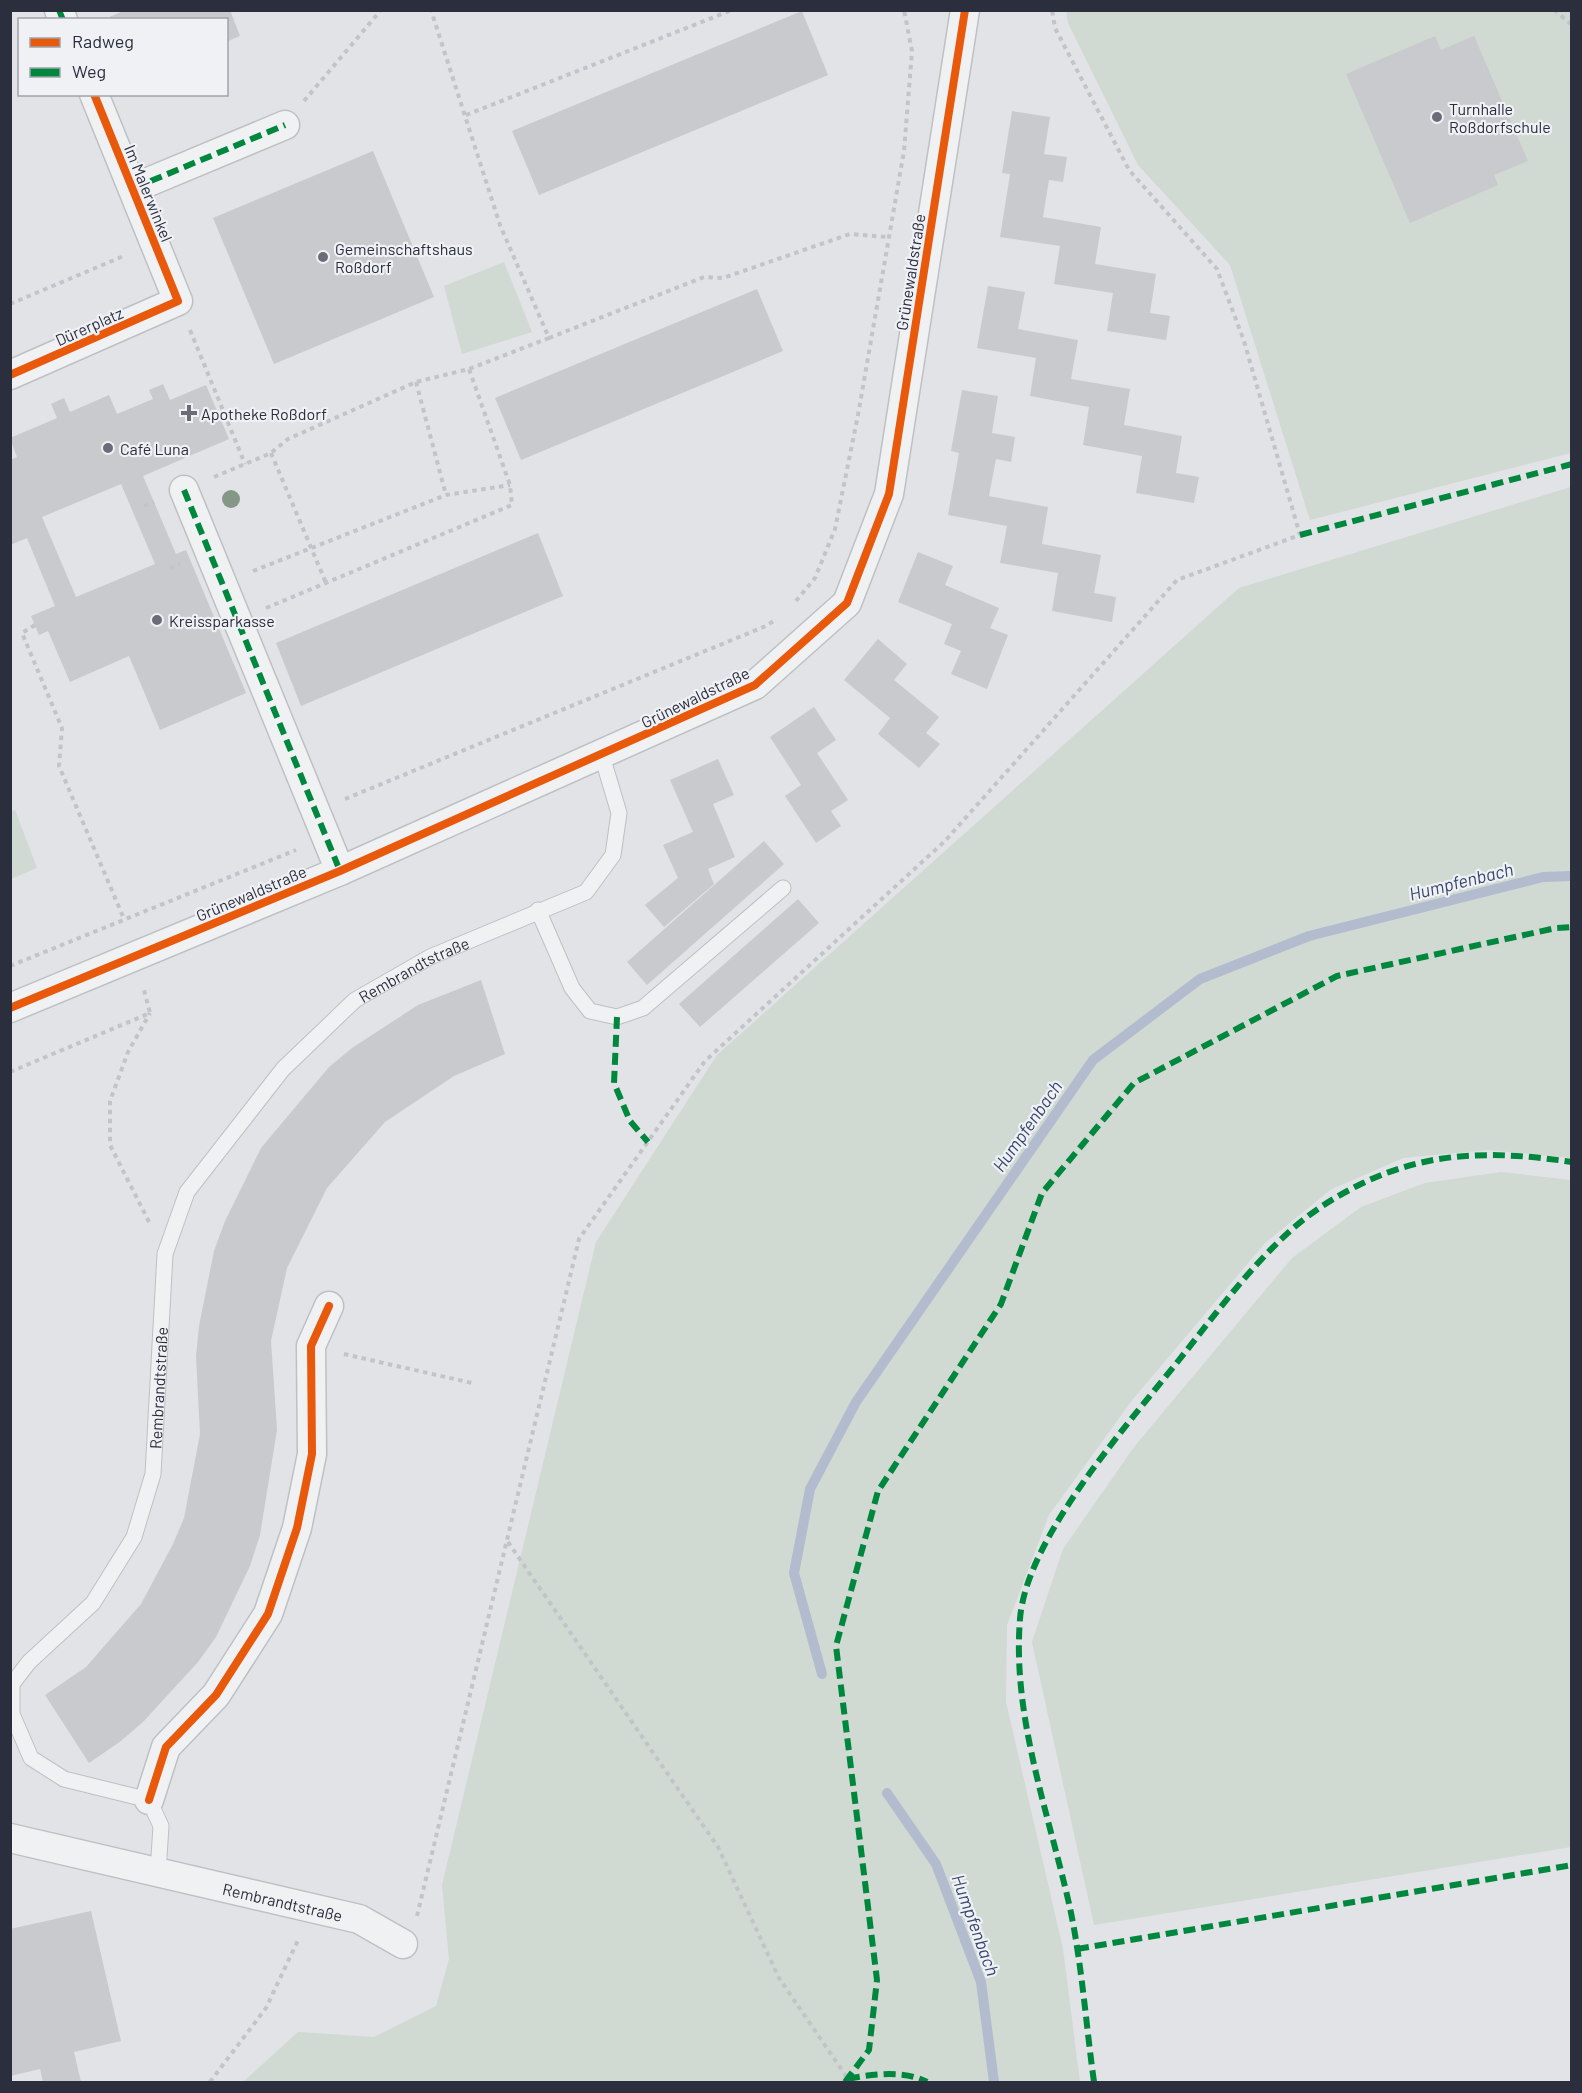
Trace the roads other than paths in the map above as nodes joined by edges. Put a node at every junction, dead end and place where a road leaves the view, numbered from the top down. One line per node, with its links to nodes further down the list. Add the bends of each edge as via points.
1 (965, 10): 8 (street, Grünewaldstraße, via 889,494 847,603 755,685)
2 (95, 96): 4 (street, Im Malerwinkel)
3 (285, 125): 4 (street, Im Malerwinkel)
4 (134, 188): 5 (street, Im Malerwinkel)
5 (178, 302): 6 (street, Dürerplatz)
6 (10, 375)
7 (184, 490): 9 (street)
8 (602, 756): 9 (street, Grünewaldstraße); 11 (lane, Rembrandtstraße, via 619,813 613,855 586,892)
9 (340, 871): 12 (street, Grünewaldstraße)
10 (783, 888): 11 (lane, via 643,1008 617,1017 590,1011 572,988)
11 (538, 910): 14 (lane, Rembrandtstraße, via 430,957 354,1000 282,1069 187,1192 165,1254 153,1474 134,1537 93,1603 29,1662 12,1684 12,1714 32,1758 64,1779)
12 (10, 1008)
13 (329, 1306): 14 (street, via 311,1346 312,1454 297,1528 268,1614 216,1695 166,1747)
14 (149, 1800): 16 (lane, via 161,1826)
15 (10, 1838): 16 (street, Rembrandtstraße)
16 (158, 1872): 17 (street, Rembrandtstraße, via 359,1919)
17 (403, 1944)

